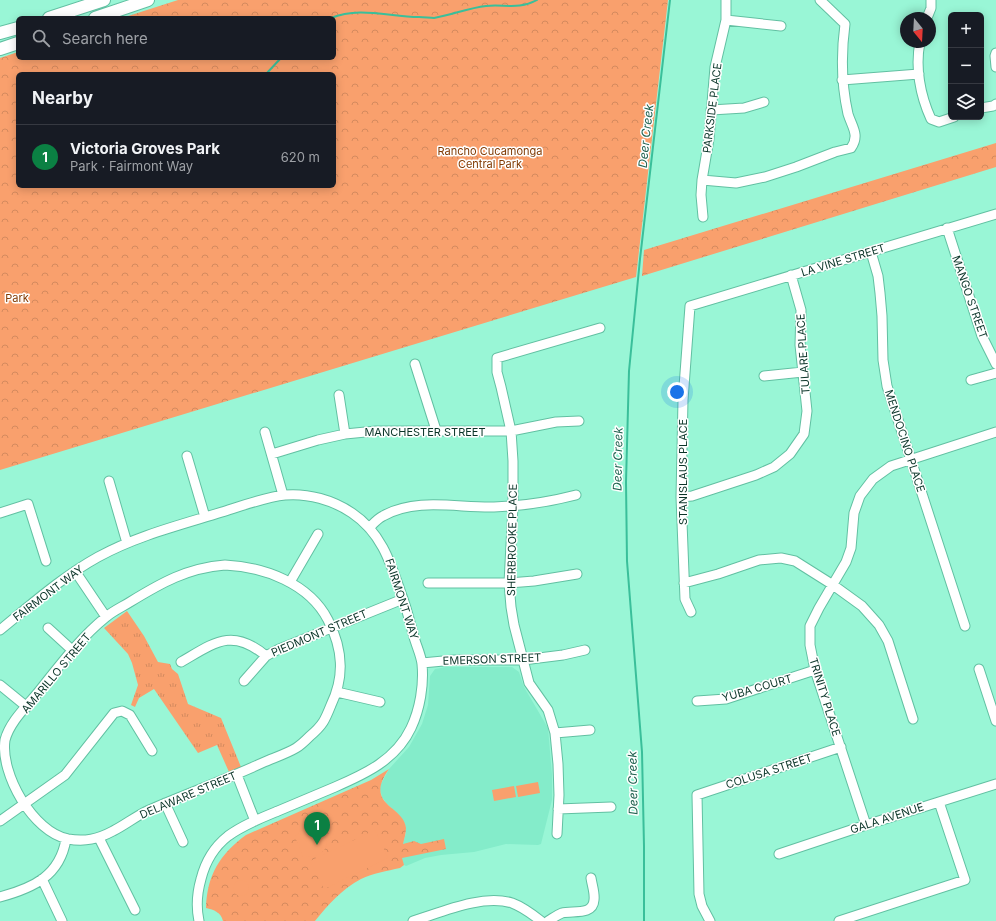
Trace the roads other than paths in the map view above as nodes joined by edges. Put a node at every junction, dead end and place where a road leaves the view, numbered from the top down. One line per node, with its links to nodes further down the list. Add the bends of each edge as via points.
1 (104, 0): 7 (main road)
2 (148, 0): 8 (main road)
3 (726, 0): 9 (street, PARKSIDE PLACE)
4 (820, 0): 19 (street, via 845,24)
5 (931, 0): 6 (street)
6 (929, 12)
7 (55, 16)
8 (101, 16)
9 (726, 20): 10 (street); 23 (street, PARKSIDE PLACE, via 715,67)
10 (781, 26)
11 (16, 29): 12 (main road)
12 (0, 33)
13 (16, 45): 15 (main road)
14 (919, 48): 18 (street)
15 (0, 49)
16 (996, 53): 17 (street)
17 (996, 67)
18 (919, 74): 19 (street); 24 (street, via 924,104 931,119 939,122)
19 (842, 80): 25 (street, via 856,136 856,142 851,148 765,177 736,183)
20 (764, 102): 23 (street, via 744,108)
21 (996, 104): 22 (street)
22 (984, 108)
23 (711, 110): 25 (street, PARKSIDE PLACE)
24 (948, 119)
25 (702, 180): 27 (street, PARKSIDE PLACE)
26 (996, 214): 28 (street, LA VINE STREET)
27 (703, 217)
28 (947, 228): 29 (street, LA VINE STREET); 34 (street, MANGO STREET, via 982,336)
29 (870, 252): 30 (street, LA VINE STREET); 48 (street, MENDOCINO PLACE, via 878,276 882,316 882,360 887,386)
30 (792, 275): 31 (street, LA VINE STREET); 35 (street, TULARE PLACE, via 801,310 800,345)
31 (690, 306): 52 (street, STANISLAUS PLACE, via 683,400)
32 (600, 328): 42 (street, SHERBROOKE PLACE, via 496,358)
33 (415, 364): 41 (street)
34 (996, 364)
35 (803, 372): 37 (street); 52 (street, TULARE PLACE, via 807,411 804,434 790,454 774,467 756,475 700,494)
36 (996, 373): 38 (street)
37 (764, 376)
38 (971, 380)
39 (339, 395): 45 (street)
40 (579, 420): 42 (street, MANCHESTER STREET)
41 (436, 430): 42 (street, MANCHESTER STREET); 45 (street, MANCHESTER STREET)
42 (511, 431): 53 (street, SHERBROOKE PLACE)
43 (265, 432): 46 (street)
44 (996, 432): 48 (street, TRINITY PLACE)
45 (345, 434): 46 (street, MANCHESTER STREET)
46 (272, 454): 50 (street)
47 (187, 456): 55 (street)
48 (910, 460): 66 (street, TRINITY PLACE, via 891,466 873,479 860,496 854,513 852,548); 70 (street, MENDOCINO PLACE)
49 (109, 481): 58 (street)
50 (283, 495): 55 (street, FAIRMONT WAY); 56 (street, FAIRMONT WAY, via 310,496 332,502 352,513)
51 (576, 495): 53 (street)
52 (681, 496): 64 (street, STANISLAUS PLACE)
53 (513, 506): 56 (street, via 440,505 405,508 382,516); 63 (street, SHERBROOKE PLACE)
54 (0, 513): 59 (street, via 28,504)
55 (204, 517): 58 (street, FAIRMONT WAY)
56 (369, 528): 67 (street, FAIRMONT WAY, via 389,557)
57 (318, 534): 62 (street)
58 (127, 542): 60 (street, FAIRMONT WAY)
59 (46, 561)
60 (75, 571): 69 (street); 73 (street, FAIRMONT WAY)
61 (577, 574): 63 (street)
62 (290, 582): 69 (street, AMARILLO STREET, via 266,572 241,566 208,566 192,570 151,588); 71 (street, AMARILLO STREET, via 315,602)
63 (509, 583): 65 (street); 77 (street, SHERBROOKE PLACE, via 514,625)
64 (684, 583): 66 (street, via 759,560 780,558 795,561); 68 (street, STANISLAUS PLACE, via 685,599)
65 (428, 584)
66 (833, 585): 80 (street, TRINITY PLACE, via 810,626 810,645); 88 (street, via 871,614 884,633)
67 (403, 599): 71 (street, PIEDMONT STREET); 79 (street, FAIRMONT WAY)
68 (691, 612)
69 (106, 617): 74 (street, AMARILLO STREET)
70 (965, 626)
71 (332, 627): 76 (street, PIEDMONT STREET, via 279,648); 84 (street, DELAWARE STREET, via 341,661)
72 (48, 628): 74 (street)
73 (0, 630)
74 (72, 650): 87 (street, AMARILLO STREET)
75 (585, 650): 77 (street, EMERSON STREET)
76 (266, 656): 78 (street, via 244,642 231,640 212,645); 82 (street, PIEDMONT STREET)
77 (522, 660): 79 (street, EMERSON STREET, via 454,660); 91 (street, SHERBROOKE PLACE, via 529,683 548,710)
78 (181, 662)
79 (422, 663): 103 (street, FAIRMONT WAY, via 421,691 414,720 407,736 389,757 364,774)
80 (815, 670): 85 (street, YUBA COURT, via 726,699); 92 (street, TRINITY PLACE)
81 (979, 670): 89 (street)
82 (244, 681)
83 (0, 685): 87 (street)
84 (337, 692): 86 (street); 95 (street, DELAWARE STREET, via 323,724 298,747)
85 (697, 701)
86 (380, 702)
87 (27, 706): 94 (street, AMARILLO STREET, via 13,724 5,740)
88 (913, 719)
89 (996, 721)
90 (590, 730): 91 (street)
91 (555, 732): 101 (street, SHERBROOKE PLACE)
92 (841, 747): 104 (street, TRINITY PLACE); 119 (street, COLUSA STREET, via 698,795 699,894)
93 (152, 751): 99 (street, via 130,715 114,713 65,775)
94 (2, 755): 99 (street, AMARILLO STREET, via 13,788)
95 (237, 775): 98 (street, DELAWARE STREET); 103 (street)
96 (996, 784): 97 (street, GALA AVENUE)
97 (939, 802): 104 (street, GALA AVENUE); 120 (street, via 965,880)
98 (165, 803): 106 (street, DELAWARE STREET); 108 (street)
99 (24, 805): 102 (street); 107 (street, DELAWARE STREET, via 41,825)
100 (611, 807): 101 (street)
101 (558, 809): 105 (street, SHERBROOKE PLACE)
102 (0, 821)
103 (255, 821): 115 (street, FAIRMONT WAY, via 227,837 213,852 204,868 198,891)
104 (866, 825): 109 (street, GALA AVENUE)
105 (557, 834)
106 (99, 838): 107 (street, DELAWARE STREET); 113 (street)
107 (66, 839): 111 (street, via 64,851 49,874)
108 (183, 842)
109 (779, 854)
110 (592, 878): 118 (street, via 592,907 582,912 563,913)
111 (42, 879): 112 (street, via 31,887); 114 (street)
112 (0, 897)
113 (135, 910)
114 (62, 921)
115 (199, 921)
116 (414, 921): 117 (street, via 476,902 491,900 512,903)
117 (541, 921)
118 (548, 921)
119 (710, 921)
120 (839, 921)

